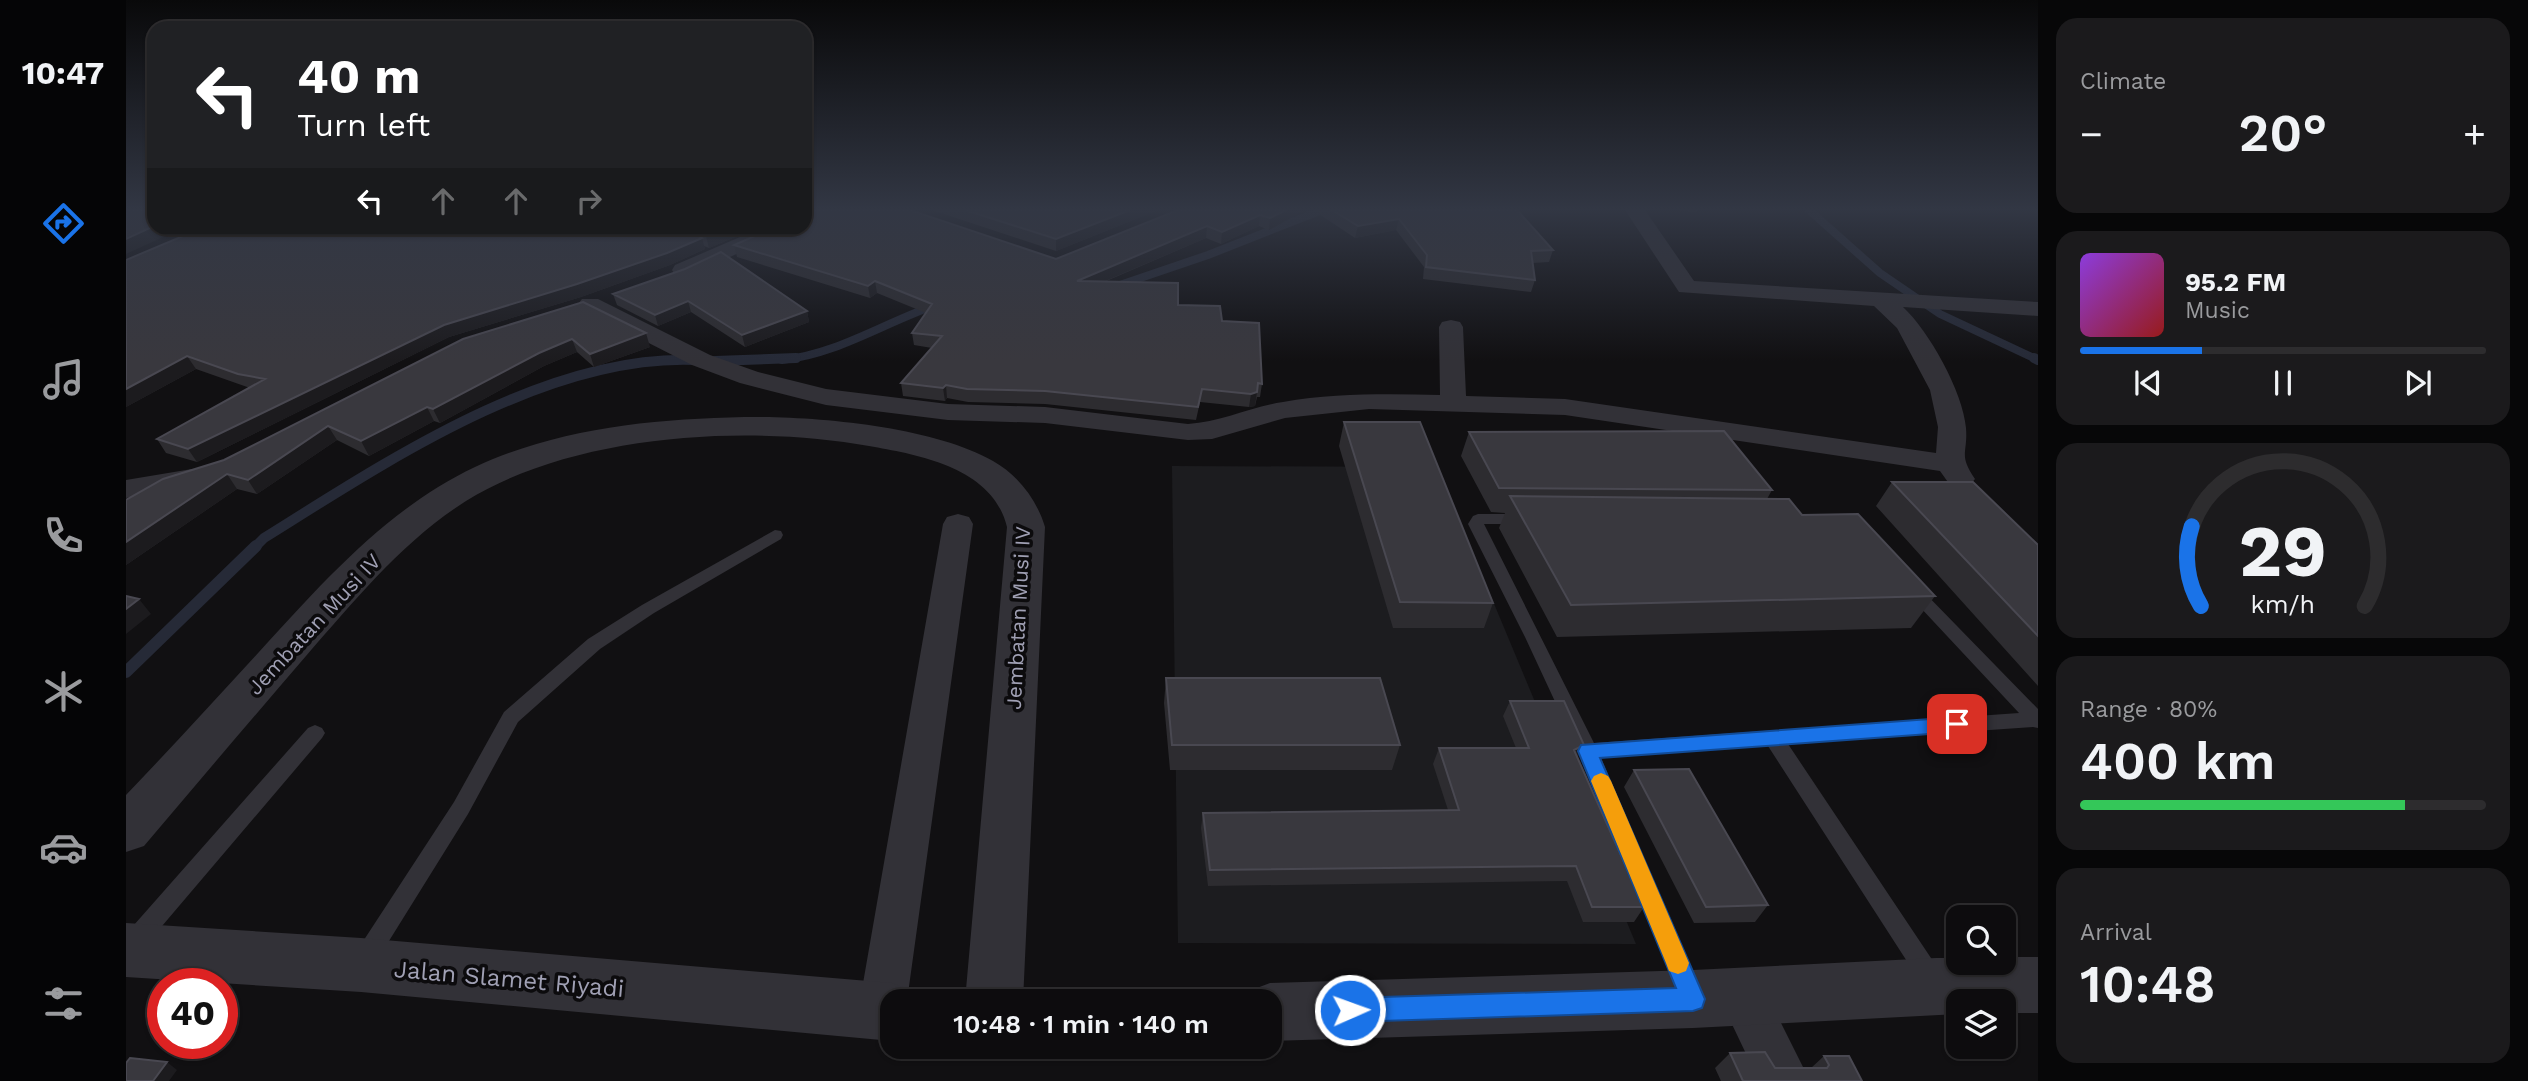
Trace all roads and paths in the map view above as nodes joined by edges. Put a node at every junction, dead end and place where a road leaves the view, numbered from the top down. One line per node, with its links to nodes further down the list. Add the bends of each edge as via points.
1 (702, 260): 3 (street)
2 (1669, 260): 5 (street, via 1687,288)
3 (666, 276)
4 (615, 294): 6 (street)
5 (1879, 298): 7 (street); 11 (street, via 1907,324 1943,390 1952,427)
6 (590, 304): 8 (street); 10 (street, via 748,378 826,397 948,412 1045,415 1188,432 1212,431 1320,404)
7 (2038, 309)
8 (563, 312)
9 (1451, 327): 10 (street)
10 (1453, 402): 11 (street, via 1565,407)
11 (1949, 464): 14 (street)
12 (212, 470): 13 (street, via 183,481)
13 (126, 489)
14 (1975, 498)
15 (1546, 519): 22 (lane, via 1476,521)
16 (958, 524): 28 (street)
17 (775, 536): 25 (lane, via 594,644 511,717 461,808)
18 (1896, 574): 19 (lane)
19 (2037, 720): 21 (lane)
20 (315, 733): 24 (lane)
21 (1773, 738): 22 (lane); 27 (lane)
22 (1588, 751): 30 (lane)
23 (126, 830): 29 (street, Jembatan Musi IV, via 338,593 452,494 543,451 606,436 669,428 829,428 876,437 981,469 1019,505 1026,527)
24 (126, 950): 25 (street, Jalan Slamet Riyadi)
25 (360, 965): 31 (street, Jalan Slamet Riyadi)
26 (2038, 985): 27 (street)
27 (1936, 986): 30 (street)
28 (890, 989)
29 (995, 989)
30 (1718, 998): 32 (street); 33 (street)
31 (880, 1011)
32 (1282, 1012)
33 (1785, 1081)

